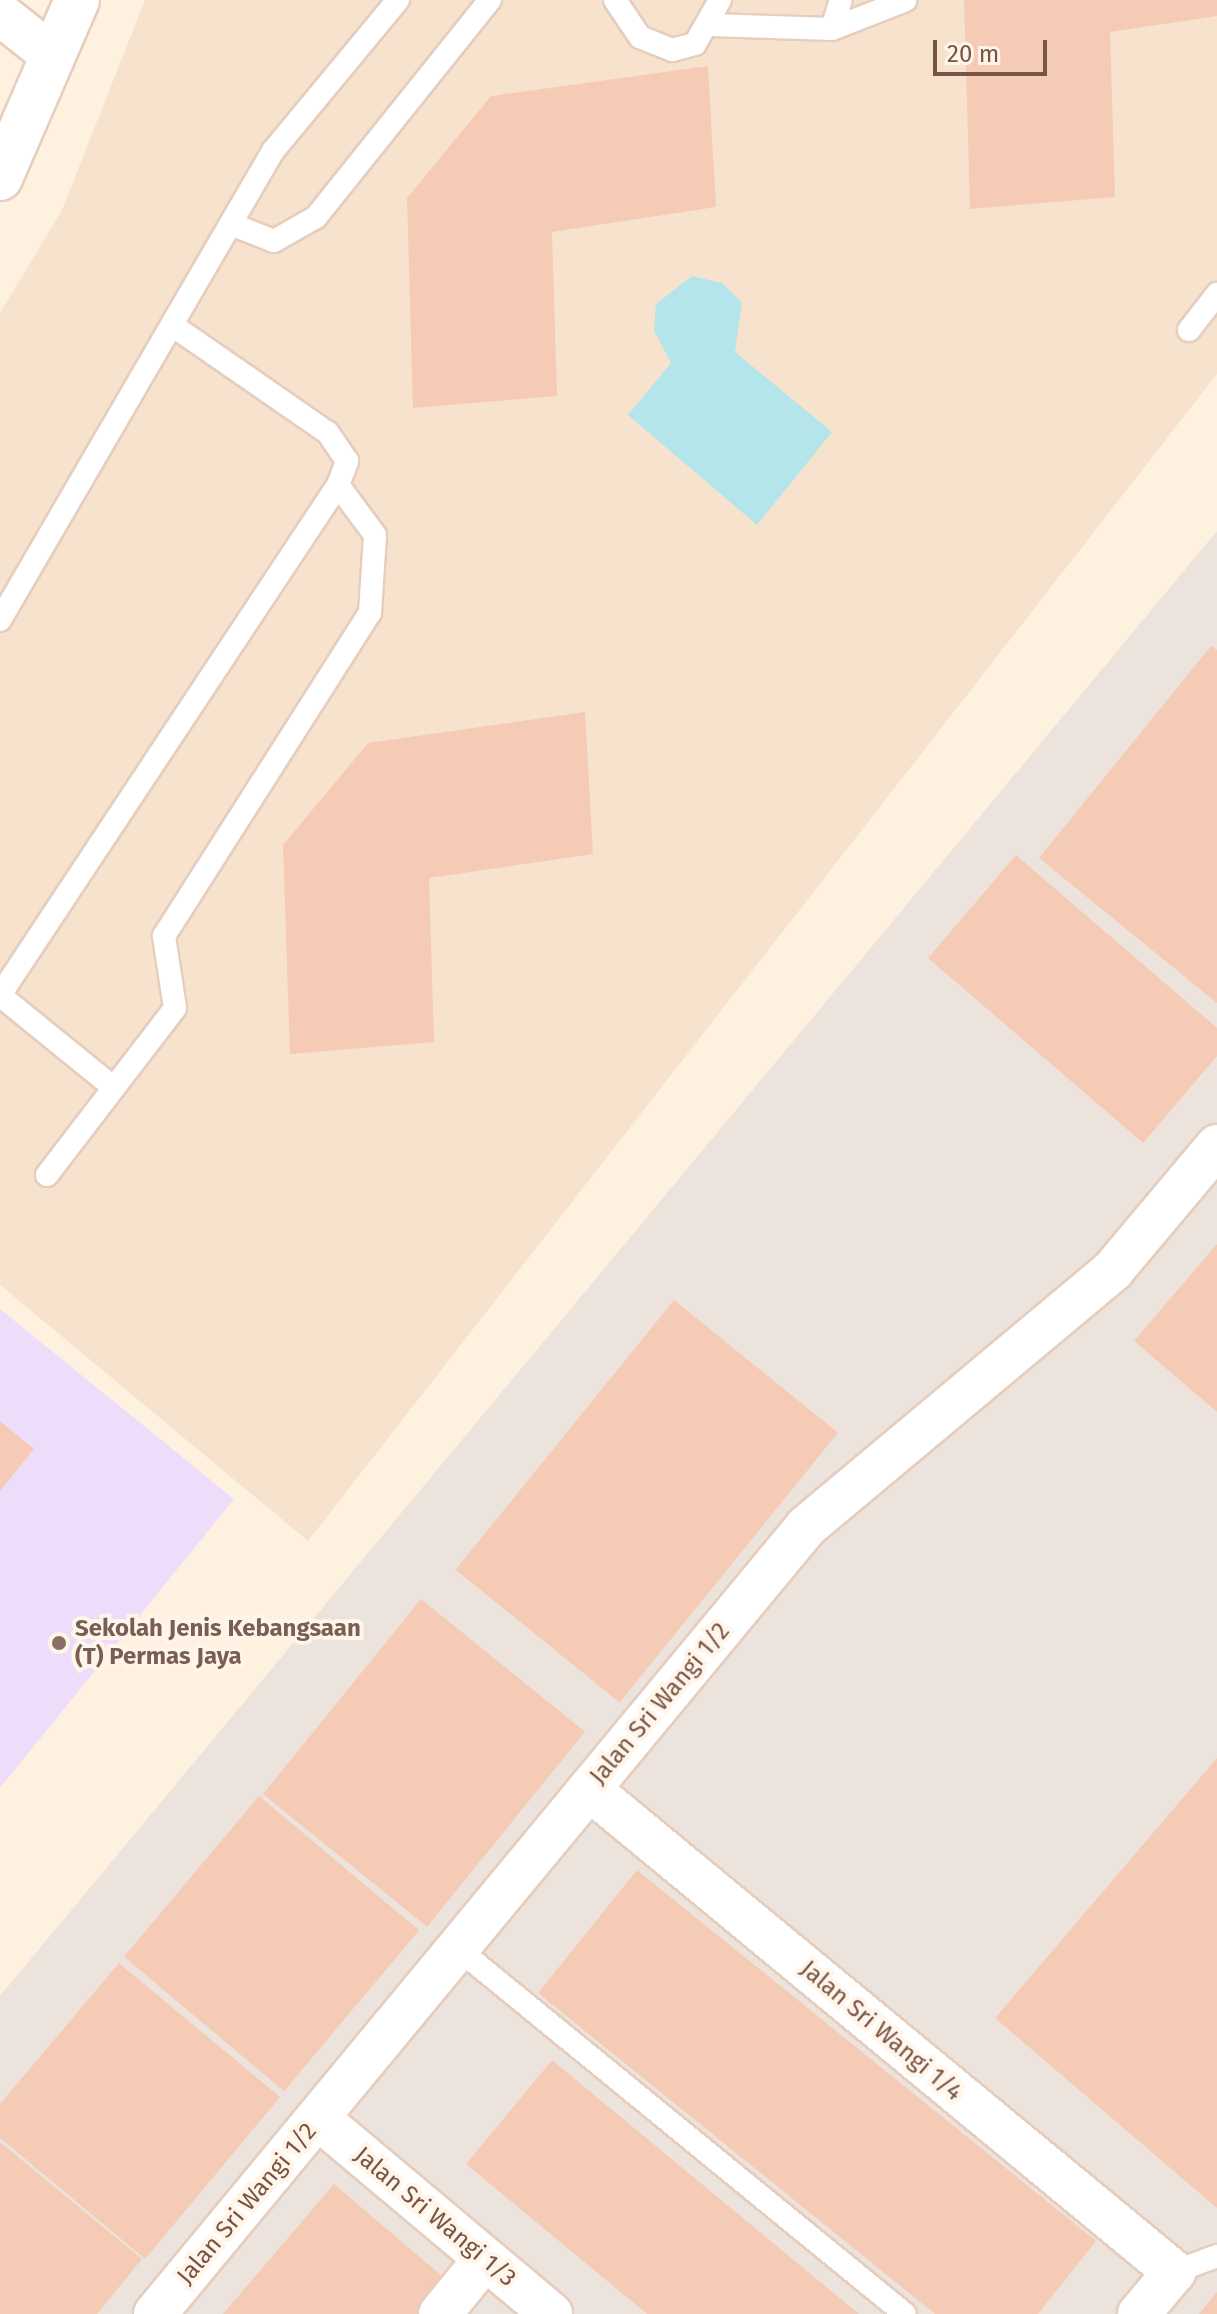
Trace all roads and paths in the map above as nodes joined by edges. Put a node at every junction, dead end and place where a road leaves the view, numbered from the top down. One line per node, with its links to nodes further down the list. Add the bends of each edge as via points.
1 (77, 0): 11 (street)
2 (398, 0): 13 (lane, via 273,151)
3 (490, 0): 13 (lane, via 316,217 274,241)
4 (615, 0): 9 (lane, via 640,37 672,50 695,44)
5 (720, 0): 9 (lane)
6 (841, 0): 10 (lane)
7 (906, 0): 10 (lane)
8 (0, 14): 11 (street)
9 (710, 25): 10 (lane)
10 (832, 29)
11 (53, 56): 12 (street)
12 (0, 178)
13 (231, 224): 15 (lane)
14 (1217, 294): 16 (lane)
15 (172, 325): 17 (lane, via 328,433 347,461); 18 (lane)
16 (1189, 330)
17 (338, 485): 19 (lane); 20 (lane, via 375,535 370,613 164,936 175,1008)
18 (0, 620)
19 (1, 996): 20 (lane)
20 (114, 1088): 22 (lane)
21 (1217, 1146): 23 (street, Jalan Sri Wangi 1/2, via 1113,1270 806,1527)
22 (47, 1175)
23 (589, 1789): 24 (street, Jalan Sri Wangi 1/2); 28 (street, Jalan Sri Wangi 1/4)
24 (457, 1948): 25 (street, Jalan Sri Wangi 1/2); 32 (lane)
25 (319, 2119): 27 (street, Jalan Sri Wangi 1/3); 29 (street, Jalan Sri Wangi 1/2)
26 (1217, 2256): 28 (lane)
27 (485, 2259): 30 (street); 31 (street, Jalan Sri Wangi 1/3)
28 (1174, 2272): 33 (street)
29 (155, 2314)
30 (440, 2314)
31 (551, 2314)
32 (905, 2314)
33 (1139, 2314)

